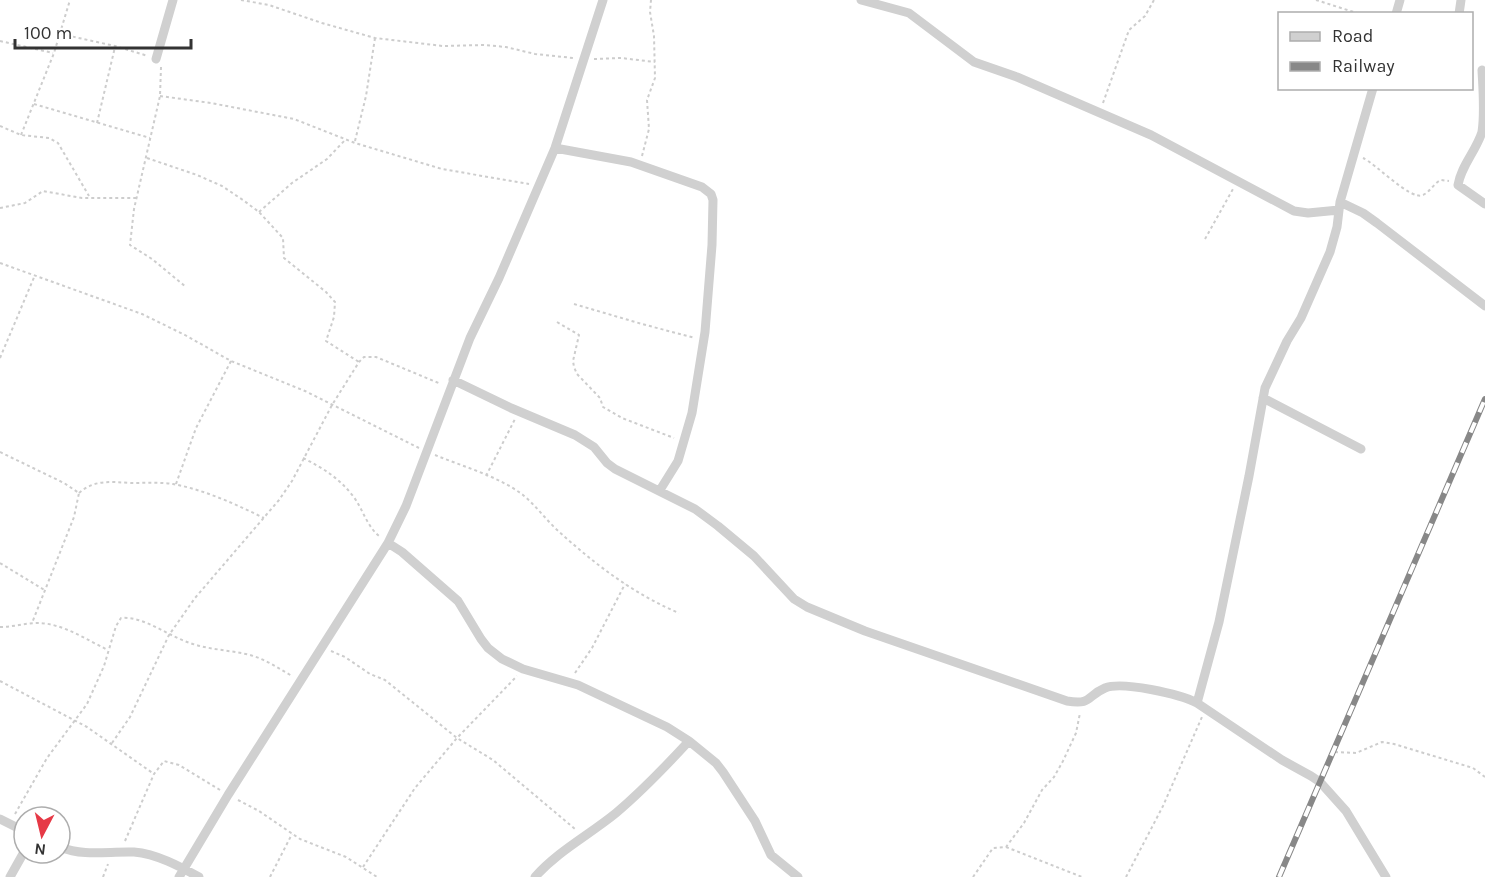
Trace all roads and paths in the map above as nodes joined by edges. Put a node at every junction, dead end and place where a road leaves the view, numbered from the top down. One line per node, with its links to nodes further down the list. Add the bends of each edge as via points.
1 (70, 0): 12 (path)
2 (173, 0): 17 (street)
3 (241, 0): 10 (path)
4 (270, 0): 10 (path)
5 (603, 0): 18 (street)
6 (651, 0): 19 (path)
7 (861, 0): 24 (street, via 904,11 974,62)
8 (1154, 0): 24 (path, via 1145,16 1128,30)
9 (1316, 0): 11 (path)
10 (269, 5): 13 (path)
11 (1354, 12)
12 (61, 34): 15 (path); 16 (path)
13 (375, 38): 18 (path, via 443,46 506,47); 30 (path)
14 (0, 40): 16 (path)
15 (115, 46): 17 (path); 25 (path)
16 (54, 53): 23 (path)
17 (156, 59): 22 (path, via 161,70)
18 (583, 59): 19 (path); 31 (street)
19 (655, 62): 34 (path, via 647,107 649,129)
20 (1483, 71): 36 (street, via 1484,126)
21 (1372, 90): 32 (street)
22 (160, 96): 28 (path); 29 (path, via 294,119)
23 (34, 104): 25 (path); 27 (path)
24 (1098, 113): 35 (street, via 1182,150)
25 (97, 123): 28 (path)
26 (0, 126): 27 (path)
27 (21, 135): 38 (path, via 58,143)
28 (150, 138): 33 (path)
29 (346, 139): 30 (path); 43 (path, via 327,159)
30 (355, 143): 37 (path, via 442,169)
31 (555, 148): 34 (street); 37 (street)
32 (1355, 154): 36 (path, via 1419,196 1441,180); 41 (street)
33 (147, 158): 39 (path); 43 (path, via 222,186)
34 (639, 165): 51 (street, via 702,187 711,194 712,245)
35 (1237, 181): 41 (street, via 1294,211 1308,213); 44 (path)
36 (1458, 185): 40 (street)
37 (539, 187): 55 (street)
38 (90, 197): 39 (path); 42 (path, via 43,191 25,203)
39 (137, 198): 47 (path, via 130,245)
40 (1485, 204)
41 (1339, 206): 49 (street, via 1363,213); 56 (street, via 1330,252 1301,318 1275,364)
42 (0, 208)
43 (259, 212): 54 (path, via 283,238 284,258 335,302 326,341)
44 (1205, 239)
45 (0, 263): 46 (path)
46 (35, 275): 52 (path); 53 (path, via 142,314)
47 (186, 287)
48 (574, 304): 51 (path)
49 (1485, 306)
50 (557, 322): 59 (path, via 579,335 574,367 607,410)
51 (703, 340): 59 (street)
52 (0, 358)
53 (231, 361): 57 (path); 65 (path, via 196,428)
54 (359, 362): 55 (path, via 364,357 376,357); 57 (path)
55 (451, 384): 58 (street); 61 (street)
56 (1263, 398): 60 (street); 84 (street, via 1219,622)
57 (332, 405): 61 (path); 63 (path)
58 (519, 411): 64 (path); 66 (street, via 575,435 594,447 615,469)
59 (686, 441): 66 (street)
60 (1361, 449)
61 (426, 451): 64 (path); 69 (street)
62 (0, 452): 67 (path)
63 (303, 458): 68 (path, via 292,481); 69 (path, via 338,479 372,529)
64 (486, 476): 71 (path, via 522,495 562,534)
65 (175, 485): 67 (path, via 107,481 93,483); 68 (path, via 222,498)
66 (660, 490): 83 (street, via 718,526 807,607 1053,698)
67 (79, 493): 72 (path)
68 (265, 518): 76 (path, via 195,598)
69 (388, 543): 77 (street); 79 (street, via 458,601 488,648)
70 (0, 563): 72 (path)
71 (625, 584): 73 (path, via 648,600); 82 (path, via 592,648)
72 (46, 591): 74 (path)
73 (679, 613)
74 (32, 624): 75 (path); 78 (path, via 58,627)
75 (0, 627)
76 (170, 635): 78 (path, via 138,620 121,618); 81 (path, via 201,647 249,654); 89 (path, via 130,717)
77 (320, 647): 81 (street); 87 (path, via 385,680)
78 (109, 650): 86 (path, via 87,704)
79 (523, 669): 82 (street); 87 (path)
80 (0, 681): 86 (path)
81 (299, 681): 93 (street)
82 (568, 681): 88 (street)
83 (1082, 702): 84 (street, via 1106,687 1117,686 1167,692); 98 (path, via 1076,733 1063,760)
84 (1197, 703): 85 (street)
85 (1206, 709): 111 (path); 112 (street, via 1320,782 1346,811)
86 (75, 720): 89 (path); 95 (path, via 47,758)
87 (457, 738): 97 (path, via 493,760); 101 (path, via 408,797)
88 (689, 741): 97 (street, via 615,814); 108 (street, via 716,763 755,821 771,855)
89 (112, 743): 91 (path)
90 (1335, 752): 92 (path, via 1356,753 1382,742 1473,768)
91 (154, 774): 93 (path, via 168,761); 100 (path)
92 (1485, 777)
93 (228, 795): 96 (path); 102 (street)
94 (0, 819): 95 (street)
95 (10, 823)
96 (292, 834): 101 (path); 105 (path)
97 (585, 836): 107 (street)
98 (1006, 847): 109 (path, via 993,848); 110 (path)
99 (72, 851): 100 (street)
100 (116, 852): 102 (street, via 148,855); 103 (path)
101 (363, 868): 106 (path)
102 (181, 873): 104 (street)
103 (103, 877)
104 (199, 877)
105 (270, 877)
106 (377, 877)
107 (535, 877)
108 (798, 877)
109 (973, 877)
110 (1082, 877)
111 (1126, 877)
112 (1386, 877)

